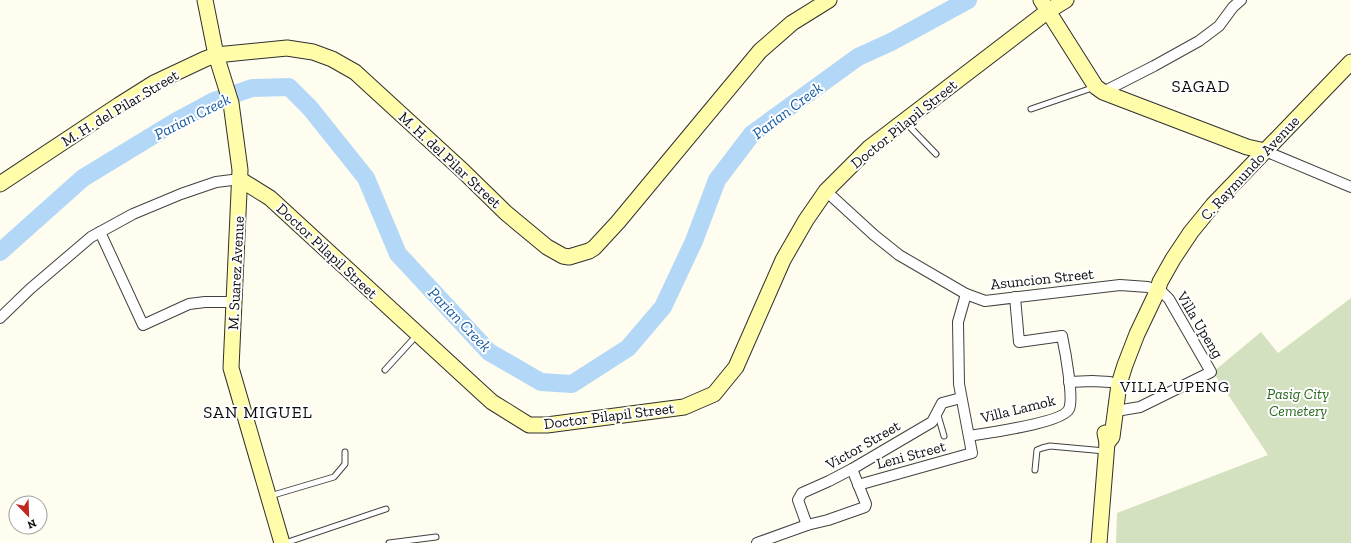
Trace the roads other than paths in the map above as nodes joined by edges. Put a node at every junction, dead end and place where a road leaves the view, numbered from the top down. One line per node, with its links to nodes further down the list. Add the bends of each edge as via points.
1 (205, 0): 6 (street, M. Suarez Avenue)
2 (829, 0): 6 (street, M. H. del Pilar Street, via 792,22 760,51 613,228 589,251 569,257 547,247 506,213 355,72 313,52 287,48)
3 (1066, 0): 5 (street, Doctor Pilapil Street)
4 (1241, 0): 8 (street, via 1219,26 1199,41 1154,66)
5 (1044, 6): 8 (street); 10 (street, Doctor Pilapil Street)
6 (216, 56): 13 (street, M. Suarez Avenue, via 229,97); 14 (street, M. H. del Pilar Street, via 149,87)
7 (1351, 62): 11 (street, C. Raymundo Avenue)
8 (1099, 90): 9 (lane); 11 (street, via 1247,147)
9 (1031, 109)
10 (904, 121): 12 (lane); 16 (street, Doctor Pilapil Street, via 869,148)
11 (1265, 151): 15 (street); 18 (street, C. Raymundo Avenue, via 1192,232 1172,259)
12 (936, 154)
13 (241, 180): 17 (street, via 216,182 174,197 133,214); 21 (street, M. Suarez Avenue); 23 (street, Doctor Pilapil Street, via 270,198)
14 (0, 184)
15 (1351, 187)
16 (826, 191): 19 (street, Asuncion Street, via 899,255); 23 (street, Doctor Pilapil Street, via 783,260 736,367 714,394 684,407 547,425 529,425 492,402)
17 (100, 232): 21 (street, via 143,325 189,304); 22 (street, via 30,289)
18 (1157, 286): 20 (street, Asuncion Street, via 1120,285); 26 (street, C. Raymundo Avenue, via 1120,353); 28 (street, C. Raymundo Avenue, via 1125,365 1119,384); 28 (street, Villa Upeng, via 1169,299 1211,372 1140,407)
19 (966, 294): 20 (street, Asuncion Street, via 985,301); 27 (street, via 958,322)
20 (1015, 297): 25 (street, Villa Lamok, via 1020,342 1062,336)
21 (234, 302): 37 (street, M. Suarez Avenue, via 231,368)
22 (0, 318)
23 (418, 334): 24 (lane)
24 (385, 370)
25 (1069, 382): 26 (street, Villa Lamok); 31 (street, Villa Lamok, via 1070,408 1061,416 1015,429)
26 (1110, 382): 32 (street, C. Raymundo Avenue)
27 (961, 398): 29 (street, Victor Street, via 942,403); 31 (street)
28 (1116, 410): 32 (street, C. Raymundo Avenue, via 1112,437)
29 (937, 411): 30 (lane); 34 (street, Victor Street, via 932,422)
30 (944, 436)
31 (969, 436): 36 (street, Leni Street, via 972,453)
32 (1106, 447): 35 (lane, via 1042,448 1037,450); 44 (street, C. Raymundo Avenue)
33 (345, 452): 37 (lane, via 345,464 334,476)
34 (852, 469): 36 (street); 39 (street, Victor Street, via 802,493 798,500)
35 (1035, 470)
36 (858, 485): 39 (street, via 865,507)
37 (268, 496): 41 (street, M. Suarez Avenue)
38 (386, 509): 41 (lane)
39 (807, 525): 43 (street)
40 (436, 537): 42 (lane)
41 (283, 543)
42 (389, 543)
43 (757, 543)
44 (1099, 543)

